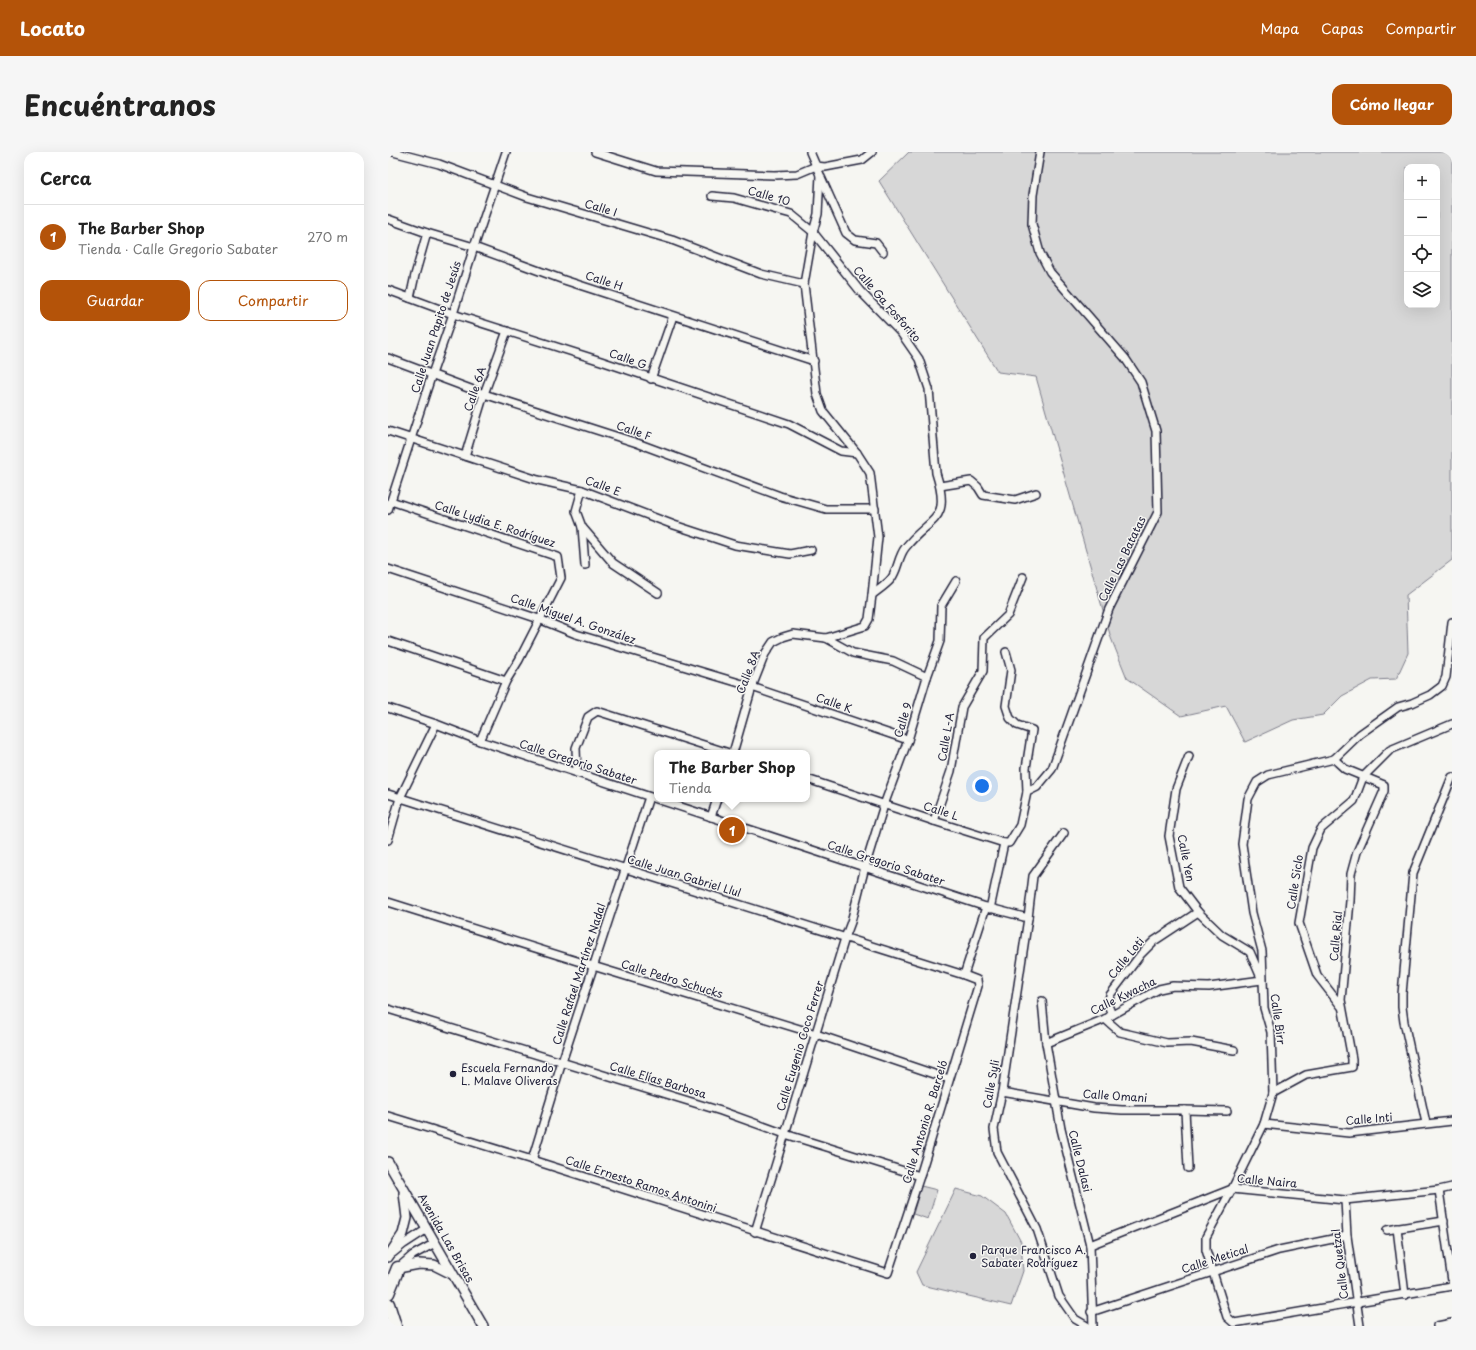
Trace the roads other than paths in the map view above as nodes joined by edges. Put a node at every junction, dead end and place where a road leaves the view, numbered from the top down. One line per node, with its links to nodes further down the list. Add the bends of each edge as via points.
1 (393, 152): 9 (street, Calle I, via 439,164)
2 (506, 152): 9 (street, Calle Juan Papito de Jesús)
3 (595, 152): 7 (street, via 656,171 775,175 797,174)
4 (810, 152): 7 (street)
5 (872, 152): 7 (street, via 862,160 825,167)
6 (1040, 152): 66 (street, Calle Las Batatas, via 1033,195 1032,224 1040,253 1050,272 1125,358 1141,382 1156,431 1158,512 1109,609 1052,769 1037,787)
7 (816, 166): 8 (street)
8 (820, 175): 12 (street, via 818,214); 15 (street, via 846,233 855,240 876,243)
9 (495, 185): 14 (street, Calle Juan Papito de Jesús); 16 (street, Calle I, via 672,240 761,274)
10 (712, 196): 12 (street, Calle 10, via 734,198 790,214)
11 (388, 219): 13 (street, Calle H)
12 (813, 232): 16 (street); 31 (street, Calle Ga Fosforito, via 860,291 901,334 919,359 929,388 936,473)
13 (427, 233): 14 (street, Calle H); 18 (street)
14 (474, 247): 19 (street, Calle Juan Papito de Jesús); 20 (street, Calle H)
15 (883, 252)
16 (804, 284): 23 (street)
17 (388, 290): 18 (street, Calle G)
18 (410, 298): 19 (street, Calle G)
19 (454, 314): 21 (street, Calle G); 24 (street, Calle Juan Papito de Jesús)
20 (673, 316): 23 (street, Calle H); 25 (street)
21 (507, 331): 25 (street, Calle G); 26 (street, Calle 6A)
22 (388, 358): 24 (street, Calle F)
23 (814, 361): 29 (street, via 817,394 823,411)
24 (432, 374): 26 (street, Calle F); 28 (street, Calle Juan Papito de Jesús)
25 (652, 379): 29 (street, Calle G, via 789,424 841,451)
26 (484, 394): 30 (street, Calle 6A); 35 (street, Calle F, via 637,442 780,496 826,509)
27 (388, 430): 28 (street, Calle E)
28 (412, 438): 30 (street, Calle E); 34 (street, Calle Juan Papito de Jesús)
29 (857, 453): 35 (street, via 870,473)
30 (465, 456): 32 (street, Calle E, via 538,480)
31 (940, 486): 33 (street, via 971,482 983,495 1015,500); 44 (street, Calle Ga Fosforito, via 942,503 939,514 904,549 892,578)
32 (582, 490): 37 (street, via 576,512); 38 (street, Calle E, via 674,525 736,545 790,554)
33 (1036, 493)
34 (391, 501): 36 (street, Calle Juan Papito de Jesús); 45 (street, Calle Lydia E. Rodríguez, via 558,557 561,578)
35 (875, 509): 44 (street, via 878,537)
36 (388, 510)
37 (582, 527): 39 (street); 43 (street, via 613,563)
38 (811, 550)
39 (584, 565)
40 (388, 569): 45 (street, Calle Miguel A. González)
41 (1023, 577): 75 (street, Calle L-A, via 1008,615 984,638 983,671 962,707 951,771)
42 (956, 581): 50 (street, Calle 9, via 941,606 940,641)
43 (658, 594)
44 (872, 595): 47 (street, via 869,619 865,626)
45 (539, 619): 51 (street, Calle Lydia E. Rodríguez); 52 (street, Calle Miguel A. González, via 576,634)
46 (1452, 622): 61 (street, via 1446,677 1442,686 1430,695 1398,706 1360,734)
47 (826, 638): 50 (street, Calle 8A, via 853,653 893,661); 52 (street, Calle 8A, via 793,634 773,642 765,654)
48 (388, 641): 51 (street)
49 (1006, 652): 66 (street, via 1011,670 1006,706 1010,718 1017,725 1032,730 1026,768)
50 (928, 677): 56 (street, Calle 9)
51 (506, 681): 57 (street, Calle Lydia E. Rodríguez)
52 (752, 687): 56 (street, Calle K); 59 (street, Calle 8A)
53 (388, 708): 54 (street, Calle Gregorio Sabater)
54 (436, 724): 57 (street, Calle Gregorio Sabater); 69 (street)
55 (1452, 724): 63 (street, Calle Siclo, via 1390,750)
56 (908, 740): 73 (street, Calle 9)
57 (480, 741): 62 (street, Calle Gregorio Sabater)
58 (720, 750): 62 (street, via 596,711 588,717 576,748)
59 (734, 750)
60 (1189, 756): 83 (street, Calle Yen, via 1176,789 1169,836 1179,887)
61 (1334, 759): 63 (street, Calle Rial, via 1345,769); 89 (street, Calle Birr, via 1268,775 1257,782 1248,799 1242,844 1252,913 1262,951)
62 (577, 773): 68 (street, Calle Gregorio Sabater)
63 (1363, 777): 91 (street, Calle Rial, via 1384,785 1384,790 1357,852 1351,874); 91 (street, Calle Siclo, via 1354,801 1321,829 1312,848 1299,923 1317,975)
64 (1452, 777): 106 (street, via 1413,872 1402,994 1404,1022)
65 (810, 780): 73 (street, Calle L)
66 (1027, 792): 78 (street, via 1020,825 1009,843)
67 (388, 794): 69 (street, Calle Juan Gabriel Llul)
68 (649, 796): 70 (street, Calle Gregorio Sabater); 80 (street, Calle Rafael Martínez Nadal)
69 (400, 798): 77 (street); 80 (street, Calle Juan Gabriel Llul)
70 (654, 798)
71 (667, 802): 74 (street, Calle Gregorio Sabater)
72 (716, 802): 74 (street)
73 (884, 805): 75 (street, Calle L); 79 (street, Calle 9)
74 (711, 817): 79 (street, Calle Gregorio Sabater)
75 (934, 821): 78 (street, Calle L)
76 (1064, 833): 84 (street, Calle Syli, via 1033,876)
77 (388, 840)
78 (1004, 843): 82 (street)
79 (865, 867): 82 (street, Calle Gregorio Sabater); 85 (street, Calle Eugenio Coco Ferrer)
80 (624, 868): 85 (street, Calle Juan Gabriel Llul); 86 (street, Calle Rafael Martínez Nadal)
81 (388, 902): 86 (street, Calle Pedro Schucks)
82 (988, 908): 84 (street, Calle Gregorio Sabater); 87 (street)
83 (1198, 912): 89 (street, Calle Yen, via 1222,935 1250,952); 93 (street, Calle Loti, via 1154,941 1141,954 1110,995)
84 (1028, 918): 99 (street, Calle Syli)
85 (845, 938): 87 (street, Calle Juan Gabriel Llul); 94 (street, Calle Eugenio Coco Ferrer)
86 (593, 966): 94 (street, Calle Pedro Schucks); 97 (street, Calle Rafael Martínez Nadal)
87 (964, 975): 88 (street, Calle Juan Gabriel Llul)
88 (973, 978): 98 (street, Calle Antonio R. Barceló, via 977,980 978,986)
89 (1262, 980): 93 (street, Calle Kwacha, via 1209,987 1173,986 1159,990); 100 (street, Calle Birr, via 1264,1008 1271,1032)
90 (1042, 1001): 95 (street, Calle Dalasi)
91 (1342, 1008): 100 (street, Calle Rial, via 1352,1067 1306,1075)
92 (388, 1009): 97 (street, Calle Elías Barbosa)
93 (1108, 1017): 95 (street, Calle Kwacha); 96 (street, via 1120,1032 1168,1043 1190,1042)
94 (816, 1034): 98 (street, Calle Pedro Schucks); 108 (street, Calle Eugenio Coco Ferrer)
95 (1046, 1043): 101 (street, Calle Dalasi)
96 (1234, 1050)
97 (562, 1062): 108 (street, Calle Elías Barbosa); 109 (street, Calle Rafael Martínez Nadal)
98 (949, 1079): 112 (street, Calle Antonio R. Barceló)
99 (1002, 1092): 101 (street, Calle Omani); 144 (street, Calle Syli, via 994,1129 997,1152 1037,1229 1059,1296 1075,1319)
100 (1273, 1093): 107 (street, Calle Birr)
101 (1057, 1102): 102 (street, Calle Omani, via 1122,1110); 125 (street, Calle Dalasi, via 1061,1129)
102 (1185, 1110): 103 (street, Calle Omani); 111 (street)
103 (1227, 1111)
104 (388, 1116): 109 (street, Calle Ernesto Ramos Antonini)
105 (1452, 1121): 106 (street, Calle Inti)
106 (1426, 1123): 107 (street, Calle Inti, via 1349,1133)
107 (1264, 1124): 115 (street, Calle Birr)
108 (785, 1134): 112 (street, Calle Elías Barbosa); 122 (street, Calle Eugenio Coco Ferrer)
109 (532, 1160): 122 (street, Calle Ernesto Ramos Antonini)
110 (388, 1162): 114 (street, Avenida Las Brisas)
111 (1188, 1168)
112 (920, 1176): 129 (street, Calle Antonio R. Barceló)
113 (1452, 1187): 116 (street, Calle Naira)
114 (404, 1189): 120 (street, Avenida Las Brisas); 126 (street, via 407,1218 403,1234)
115 (1232, 1189): 117 (street, Calle Naira); 125 (street, Calle Naira); 128 (street, Calle Birr, via 1206,1237 1206,1250)
116 (1439, 1190): 117 (street, Calle Naira); 118 (street)
117 (1345, 1200): 123 (street, Calle Quetzal)
118 (1444, 1221): 119 (street); 132 (street)
119 (1397, 1228): 121 (street); 135 (street)
120 (427, 1229): 124 (street, Avenida Las Brisas); 126 (street)
121 (1387, 1230)
122 (754, 1232): 129 (street, Calle Ernesto Ramos Antonini)
123 (1347, 1236): 128 (street, Calle Metical, via 1279,1250); 136 (street, Calle Quetzal)
124 (435, 1243): 127 (street, via 413,1255); 130 (street, Avenida Las Brisas)
125 (1090, 1245): 138 (street, Calle Dalasi)
126 (388, 1257)
127 (398, 1268): 130 (street, via 419,1264 434,1265); 131 (street); 134 (highway)
128 (1213, 1271): 136 (street, Calle Birr, via 1227,1317 1234,1323); 138 (street, Calle Metical)
129 (888, 1273)
130 (452, 1274): 143 (street, Avenida Las Brisas)
131 (388, 1278)
132 (1452, 1281)
133 (1452, 1286): 135 (street, Calle Birr)
134 (388, 1293)
135 (1405, 1294): 136 (street, Calle Birr)
136 (1356, 1303): 146 (street, Calle Quetzal)
137 (388, 1304): 142 (highway)
138 (1091, 1312): 145 (street, Calle Dalasi)
139 (388, 1323): 141 (highway)
140 (1452, 1323): 147 (street)
141 (391, 1326)
142 (395, 1326)
143 (483, 1326)
144 (1087, 1326)
145 (1093, 1326)
146 (1360, 1326)
147 (1437, 1326)

